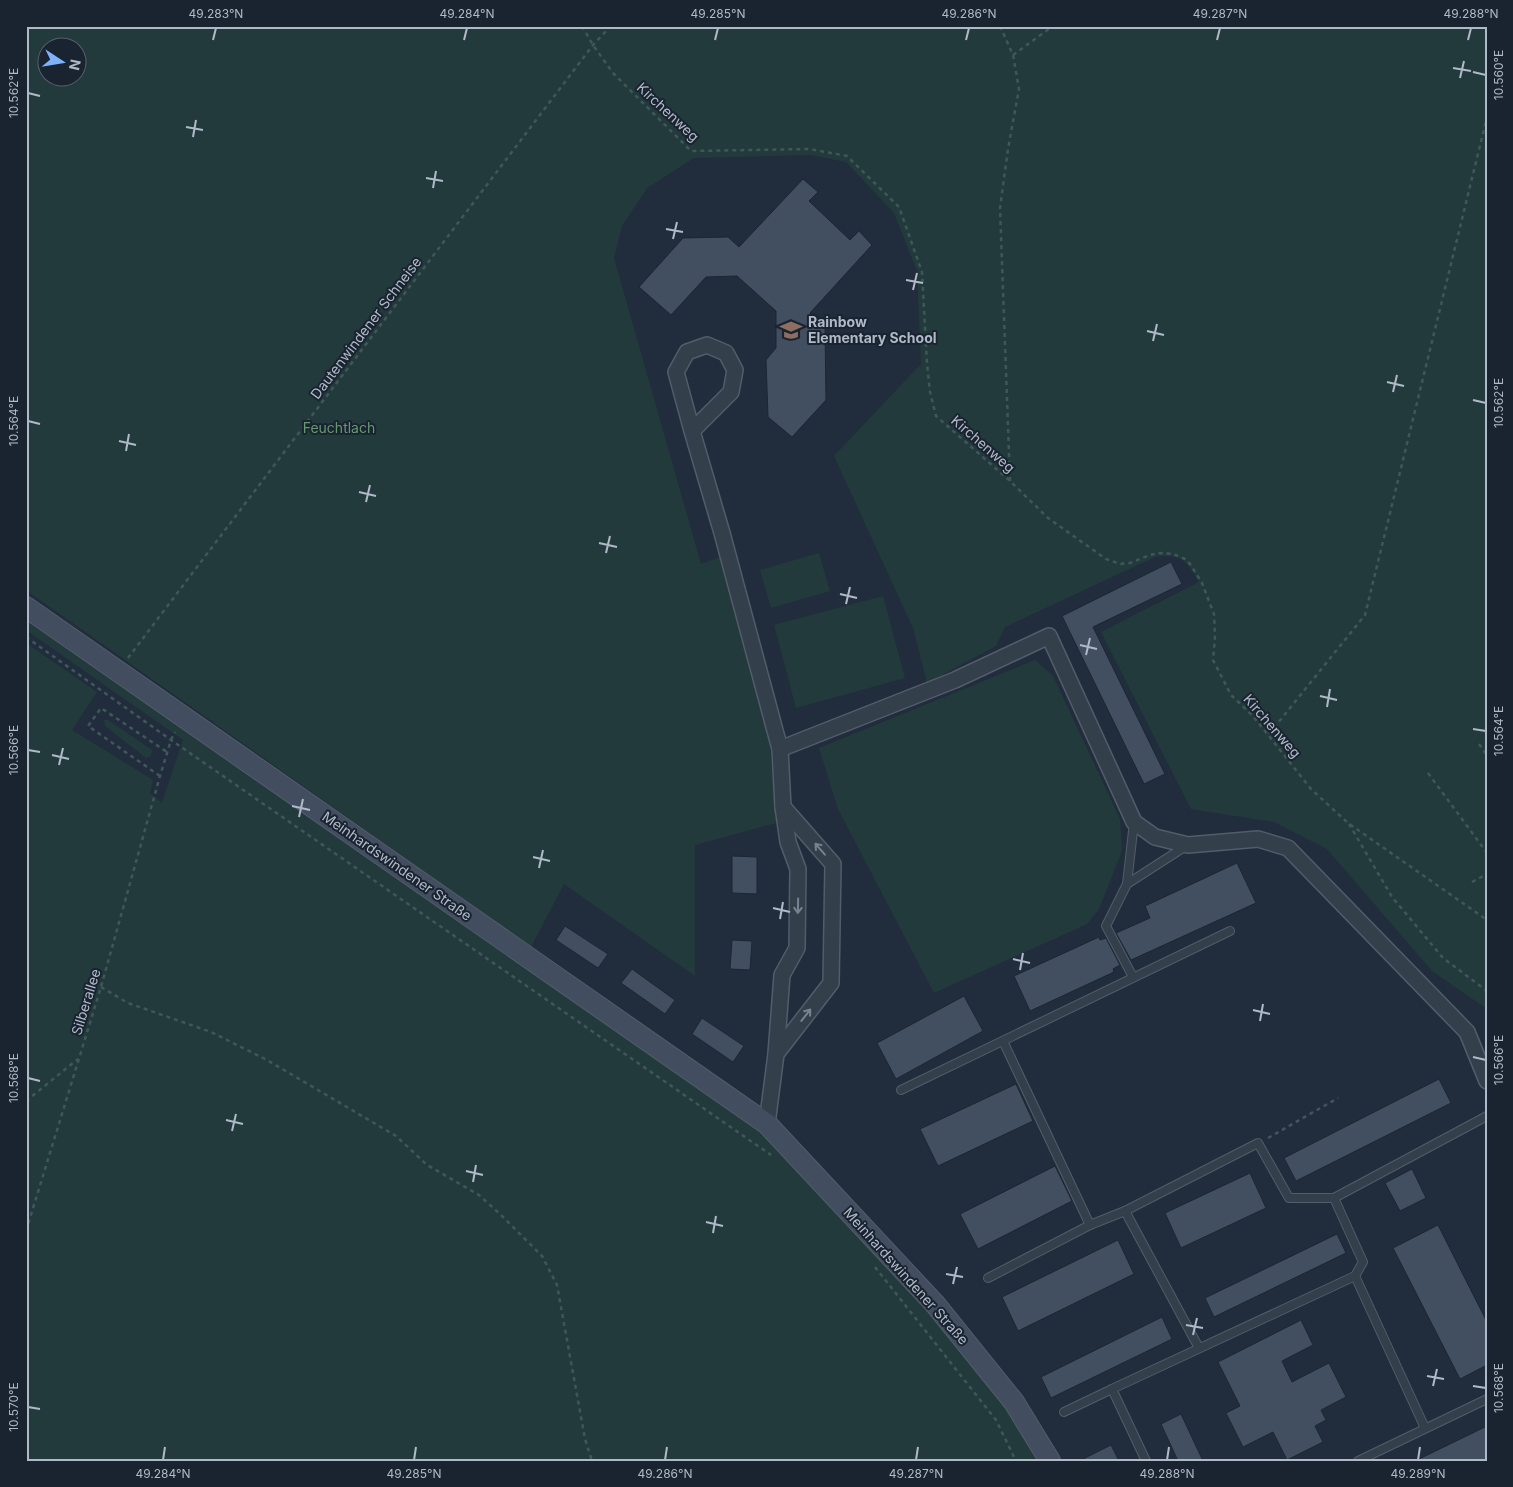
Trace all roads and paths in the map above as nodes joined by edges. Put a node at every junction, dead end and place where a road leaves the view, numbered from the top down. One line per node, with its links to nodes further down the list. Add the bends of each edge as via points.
1 (582, 26): 5 (path, Kirchenweg)
2 (611, 26): 5 (path, Dautenwindener Schneise)
3 (1000, 26): 6 (path)
4 (1053, 26): 6 (path)
5 (592, 45): 9 (path, Kirchenweg, via 613,73 691,151 810,149 847,156 899,207 922,272 927,364 936,416); 12 (path, Dautenwindener Schneise)
6 (1013, 55): 9 (path, via 1019,89 1000,208)
7 (1487, 117): 14 (path, via 1365,615)
8 (692, 430): 8 (street, via 731,392 735,370 726,353 707,345 687,352 676,372); 17 (street)
9 (1010, 481): 14 (path, Kirchenweg, via 1048,518 1106,559 1120,564 1150,555 1173,554 1185,559 1202,583 1214,614 1213,660 1230,694)
10 (26, 607): 12 (street, Meinhardswindener Straße)
11 (26, 637): 15 (path)
12 (119, 671): 13 (street, Meinhardswindener Straße)
13 (182, 716): 15 (path, Silberallee); 43 (street, Meinhardswindener Straße)
14 (1268, 735): 24 (path, Kirchenweg, via 1311,788)
15 (171, 740): 18 (path, Silberallee); 45 (path)
16 (1479, 744): 19 (path)
17 (780, 749): 22 (street); 23 (street, via 955,680 1050,636)
18 (167, 752): 21 (path, Silberallee); 21 (path, via 101,708 88,726)
19 (1487, 755)
20 (1428, 773): 26 (path)
21 (160, 776): 33 (path, Silberallee)
22 (783, 807): 36 (street, one-way to 36, via 788,842 798,869 797,948 782,975); 36 (street, one-way to 22, via 831,983 833,864)
23 (1134, 822): 25 (street, via 1155,837); 29 (lane)
24 (1348, 823): 30 (path); 34 (path, via 1392,897 1443,958)
25 (1188, 845): 29 (lane); 38 (street, via 1258,839 1288,848 1467,1032)
26 (1487, 853)
27 (1487, 874): 28 (path)
28 (1472, 882)
29 (1127, 884): 32 (lane, via 1106,926)
30 (1487, 920)
31 (1230, 931): 32 (lane)
32 (1133, 977): 35 (lane)
33 (101, 987): 37 (path, Silberallee); 58 (path, via 128,1003 211,1032 267,1060 396,1136 427,1165 479,1195 501,1215 542,1256 557,1285 584,1439)
34 (1487, 991)
35 (1003, 1040): 39 (lane); 48 (lane)
36 (776, 1054): 43 (street)
37 (79, 1058): 41 (path); 49 (path, Silberallee)
38 (1487, 1081)
39 (901, 1090)
40 (1338, 1098): 44 (path)
41 (26, 1101)
42 (1487, 1116): 46 (lane)
43 (767, 1124): 60 (street, Meinhardswindener Straße, via 935,1304 1014,1402)
44 (1258, 1144): 46 (lane, via 1289,1198); 47 (lane)
45 (776, 1159)
46 (1334, 1198): 51 (lane, via 1363,1262)
47 (1124, 1211): 48 (lane); 53 (lane)
48 (1090, 1224): 52 (lane)
49 (26, 1231)
50 (874, 1266): 59 (path, via 996,1420)
51 (1355, 1276): 53 (lane); 57 (lane)
52 (988, 1278)
53 (1199, 1348): 54 (lane)
54 (1112, 1389): 56 (lane); 61 (lane)
55 (1487, 1399): 57 (lane)
56 (1064, 1412)
57 (1425, 1428): 62 (lane)
58 (592, 1461)
59 (1016, 1461)
60 (1050, 1461)
61 (1146, 1461)
62 (1358, 1461)

